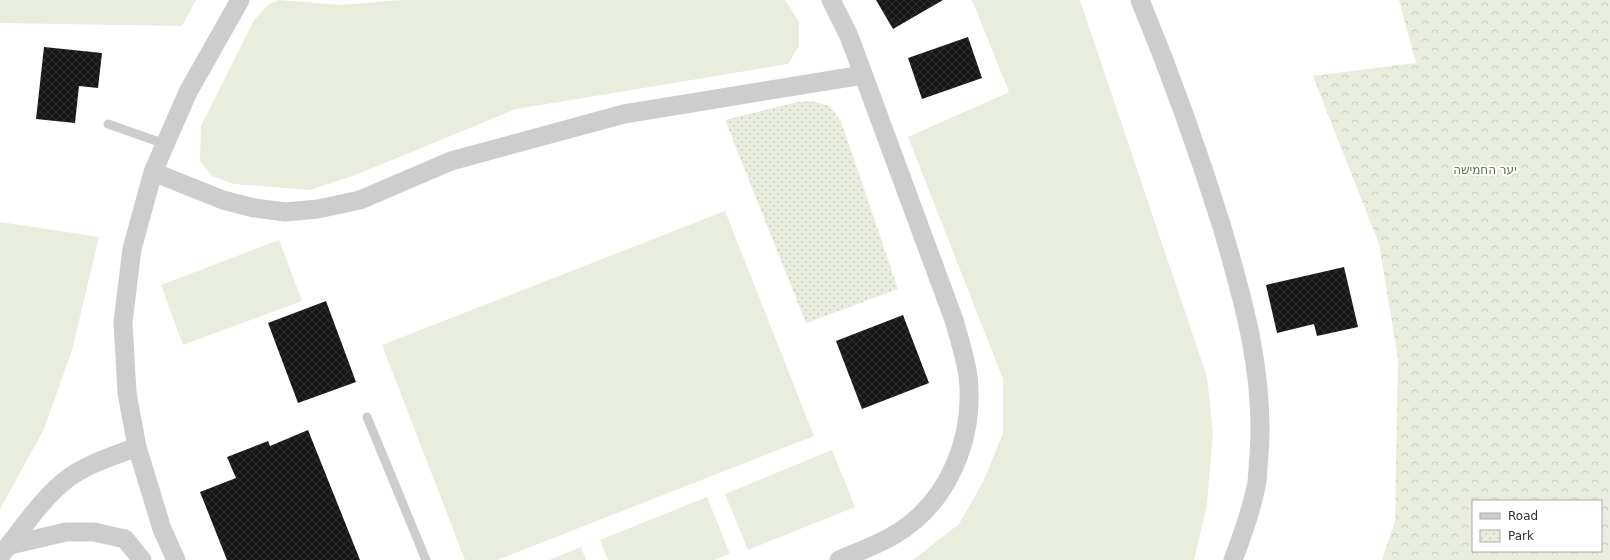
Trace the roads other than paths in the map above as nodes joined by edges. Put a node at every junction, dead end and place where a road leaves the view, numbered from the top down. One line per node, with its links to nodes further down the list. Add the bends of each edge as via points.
1 (240, 0): 6 (street, via 188,92)
2 (831, 0): 4 (street, via 849,36)
3 (1140, 0): 15 (street, via 1195,144 1242,294 1252,342 1259,389 1261,436 1257,481 1247,524)
4 (863, 75): 7 (street, via 624,114 451,161 360,200 318,209 285,212 254,208 223,200); 14 (street, via 954,320 963,348 969,404 960,455 935,499 917,518 895,534)
5 (108, 124): 6 (lane)
6 (165, 144): 7 (street)
7 (153, 172): 9 (street, via 132,249 123,322 127,393)
8 (367, 417): 13 (lane)
9 (137, 447): 10 (street, via 88,466 67,479 40,505); 12 (street, via 162,529)
10 (5, 551): 11 (street, via 66,532 94,532 125,539)
11 (142, 560)
12 (176, 560)
13 (426, 560)
14 (839, 560)
15 (1233, 560)

